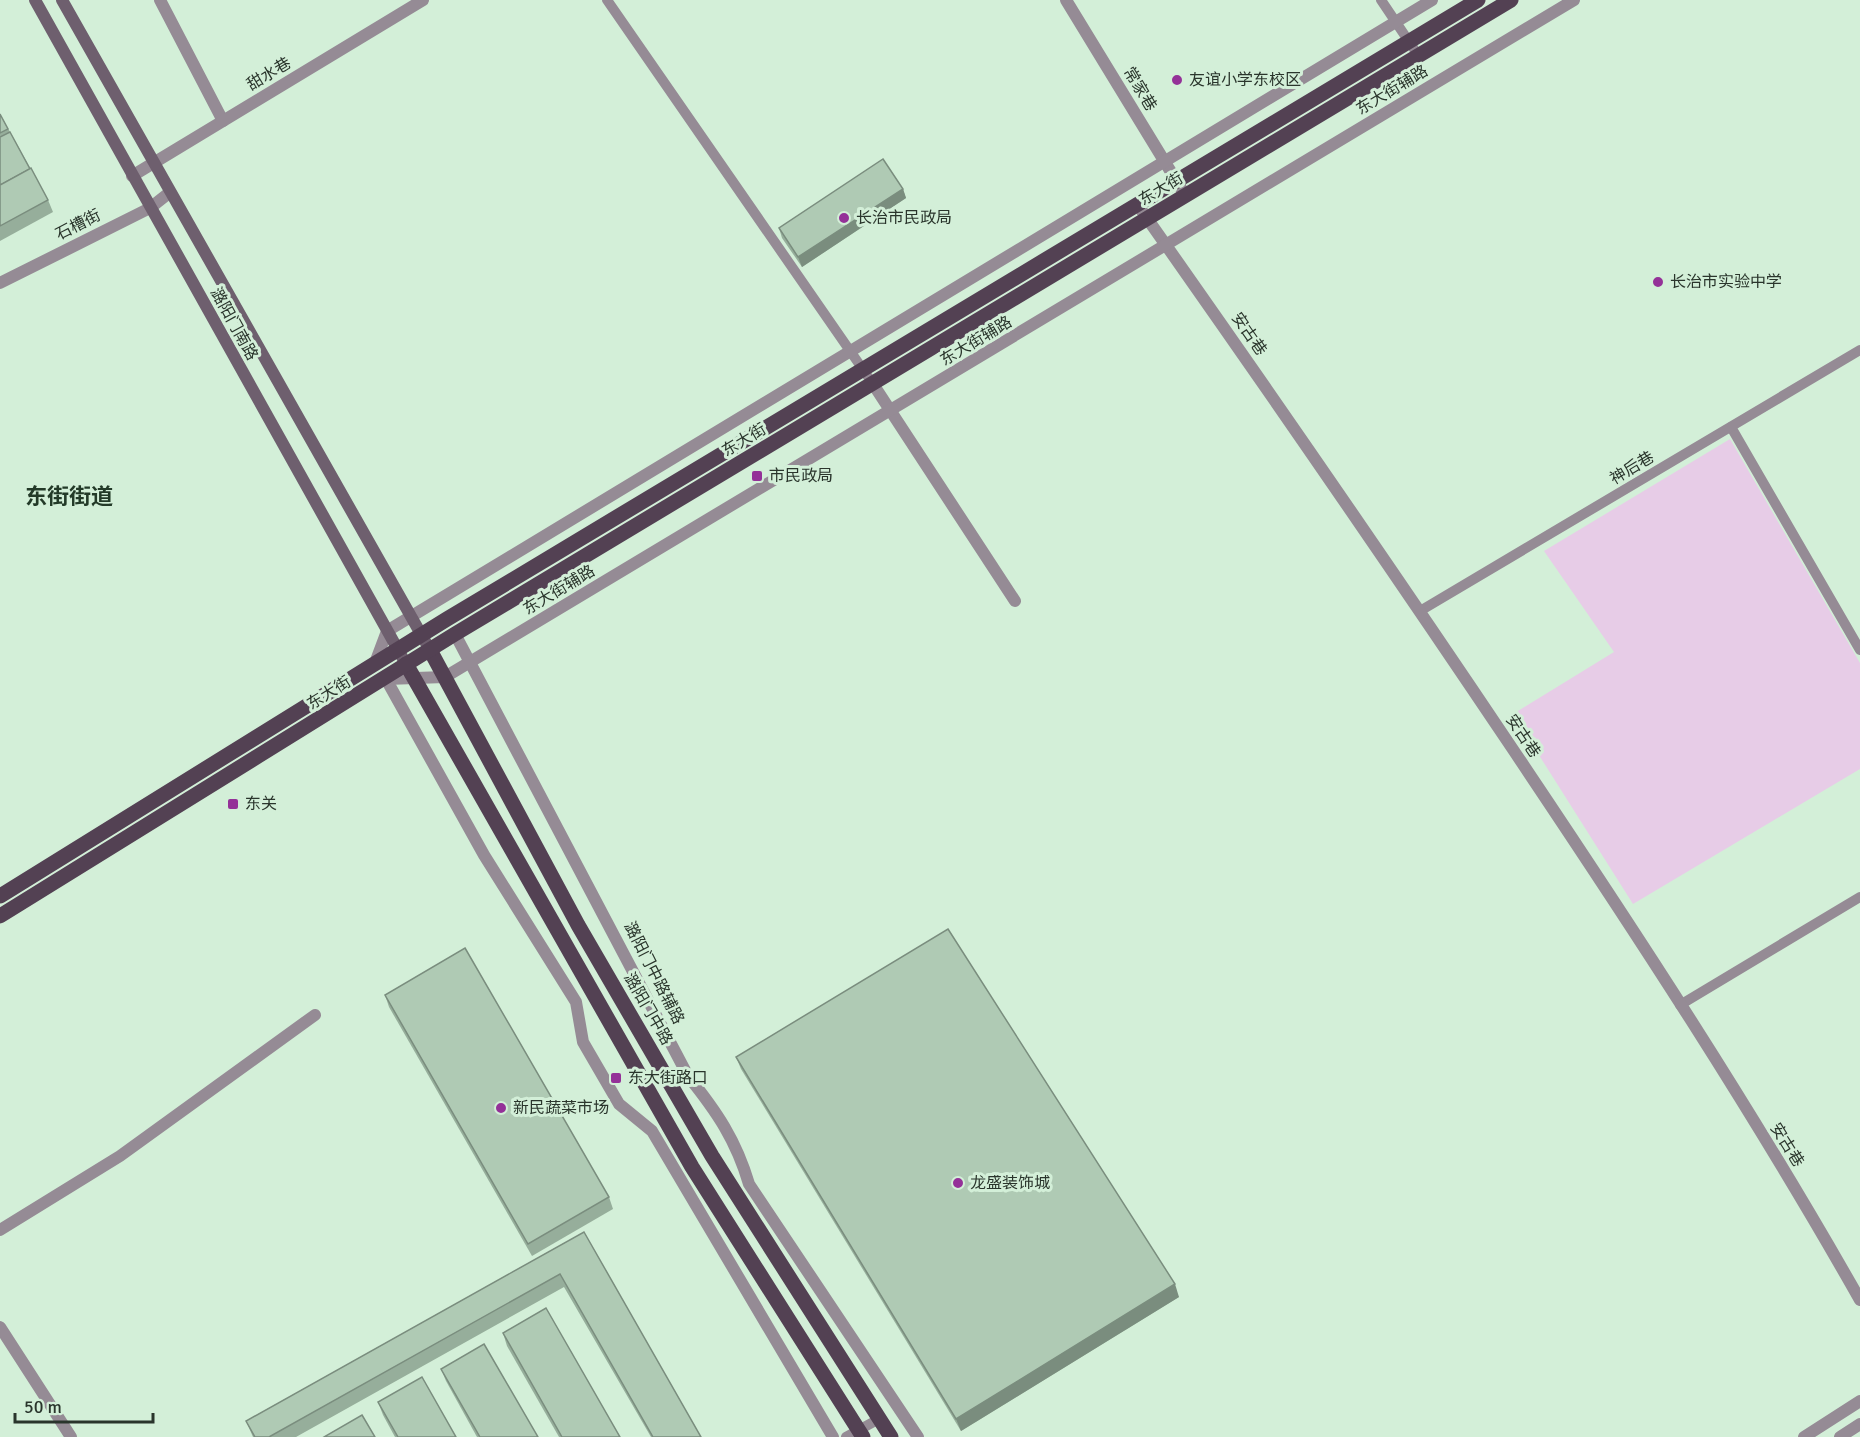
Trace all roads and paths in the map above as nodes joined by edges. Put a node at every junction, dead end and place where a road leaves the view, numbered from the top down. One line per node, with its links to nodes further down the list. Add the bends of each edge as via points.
1 (34, 0): 18 (main road, 潞阳门南路)
2 (62, 0): 17 (main road, 潞阳门南路)
3 (160, 0): 15 (street)
4 (423, 0): 15 (street, 甜水巷)
5 (607, 0): 28 (lane)
6 (1066, 0): 16 (street, 常家巷)
7 (1381, 0): 12 (lane)
8 (1432, 0): 12 (street)
9 (1478, 0): 13 (main road, 东大街)
10 (1511, 0): 14 (main road, 东大街)
11 (1574, 0): 25 (street, 东大街辅路)
12 (1396, 22): 13 (lane); 16 (street)
13 (1409, 41): 14 (lane); 19 (main road, 东大街)
14 (1418, 56): 21 (main road, 东大街)
15 (223, 121): 17 (street, 甜水巷)
16 (1165, 162): 19 (street, 常家巷); 28 (street)
17 (152, 164): 18 (street, 甜水巷); 20 (main road, 潞阳门南路)
18 (132, 177): 23 (main road, 潞阳门南路)
19 (1176, 180): 21 (street, 常家巷); 22 (main road, 东大街)
20 (169, 193): 23 (street, 石槽街); 35 (main road, 潞阳门南路)
21 (1185, 195): 24 (main road, 东大街)
22 (1137, 204): 24 (street, 安古巷); 29 (main road, 东大街)
23 (150, 208): 26 (street, 石槽街); 36 (main road, 潞阳门南路)
24 (1147, 218): 25 (street, 安古巷); 30 (main road, 东大街)
25 (1166, 245): 31 (street, 东大街辅路); 34 (street, 安古巷)
26 (0, 283)
27 (1860, 350): 32 (lane, 神后巷)
28 (852, 351): 29 (lane); 35 (street)
29 (864, 369): 30 (lane); 38 (main road, 东大街)
30 (873, 384): 31 (street); 37 (main road, 东大街)
31 (891, 411): 33 (street); 42 (street, 东大街辅路)
32 (1731, 427): 34 (lane, 神后巷); 41 (lane)
33 (1015, 600)
34 (1420, 611): 51 (street, 安古巷)
35 (411, 617): 36 (street); 38 (main road, 潞阳门南路)
36 (387, 631): 39 (main road, 潞阳门南路); 43 (street)
37 (455, 634): 40 (main road, 东大街); 42 (street, 潞阳门中路辅路)
38 (422, 635): 39 (main road, 东大街); 40 (main road, 潞阳门南路)
39 (398, 649): 43 (main road, 东大街); 44 (main road, 潞阳门南路)
40 (430, 650): 44 (main road, 东大街); 45 (main road, 潞阳门中路)
41 (1860, 650)
42 (470, 662): 45 (street, 东大街辅路); 63 (street, 潞阳门中路辅路, via 688,1076 711,1103 739,1151 749,1184)
43 (375, 663): 48 (main road, 东大街)
44 (406, 664): 46 (main road); 47 (main road, 东大街)
45 (445, 677): 46 (street, 东大街辅路); 57 (main road, 潞阳门中路, via 578,925 712,1156)
46 (414, 678): 47 (street, 东大街辅路); 59 (main road, via 692,1167)
47 (386, 679): 50 (main road, 东大街); 61 (street, via 484,855 576,1002 583,1042 619,1104 652,1131)
48 (0, 897)
49 (1860, 897): 51 (lane)
50 (0, 916)
51 (1680, 1005): 54 (street, 安古巷, via 1813,1217)
52 (315, 1015): 53 (street, via 120,1156)
53 (0, 1230)
54 (1860, 1300)
55 (0, 1327): 60 (street)
56 (1860, 1401): 64 (street)
57 (879, 1419): 59 (lane); 62 (main road, 潞阳门中路)
58 (1860, 1424): 65 (street)
59 (856, 1435)
60 (71, 1437)
61 (833, 1437)
62 (891, 1437)
63 (918, 1437)
64 (1804, 1437)
65 (1840, 1437)

